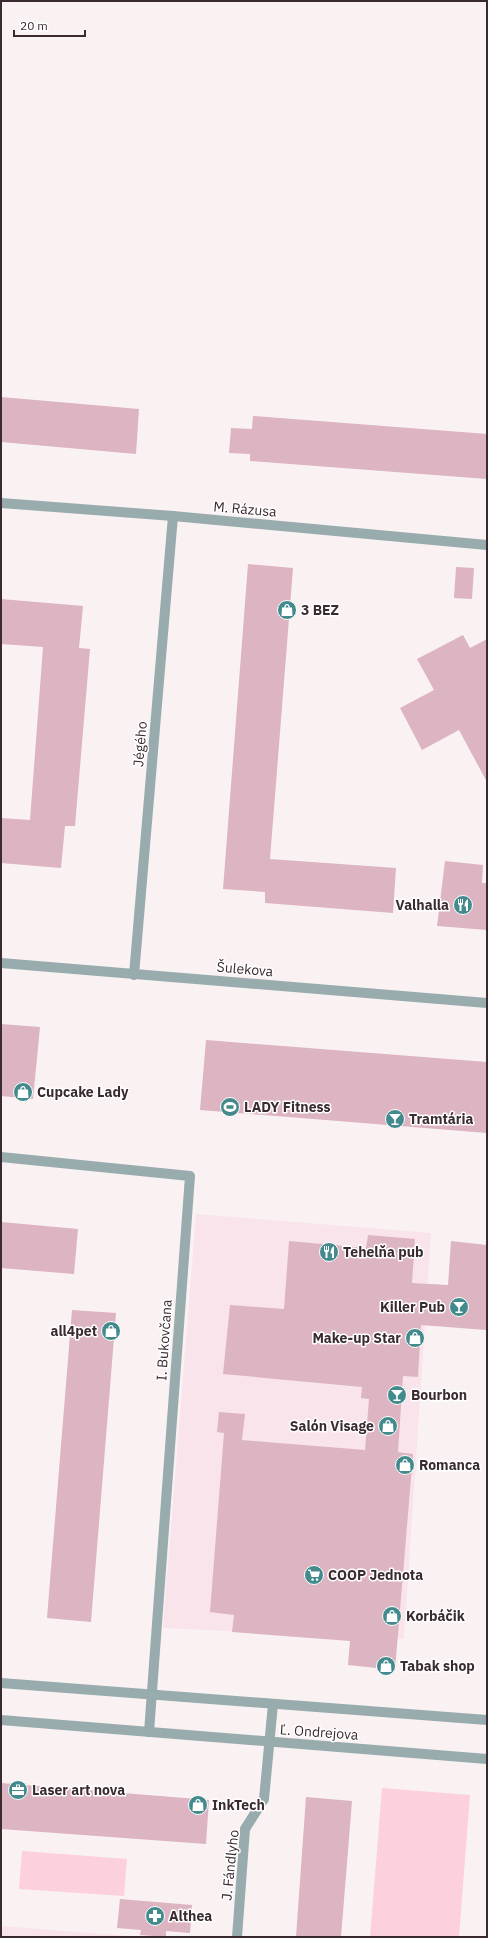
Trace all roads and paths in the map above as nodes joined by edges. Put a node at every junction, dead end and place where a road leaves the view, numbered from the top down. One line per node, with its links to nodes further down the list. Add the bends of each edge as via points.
1 (1, 503): 2 (street, M. Rázusa)
2 (173, 516): 3 (street, M. Rázusa); 5 (street, Jégého)
3 (487, 545)
4 (1, 963): 5 (street, Šulekova)
5 (134, 975): 6 (street, Šulekova)
6 (487, 1003)
7 (1, 1157): 9 (street, I. Bukovčana, via 190,1176)
8 (1, 1683): 9 (street, Ľ. Ondrejova)
9 (152, 1694): 10 (street, Ľ. Ondrejova); 13 (street)
10 (273, 1704): 12 (street, Ľ. Ondrejova); 14 (street, J. Fándlyho)
11 (1, 1720): 13 (street, Ľ. Ondrejova)
12 (487, 1720)
13 (149, 1732): 14 (street, Ľ. Ondrejova)
14 (270, 1743): 15 (street, Ľ. Ondrejova); 16 (street, J. Fándlyho, via 264,1799 245,1829)
15 (487, 1759)
16 (237, 1937)

